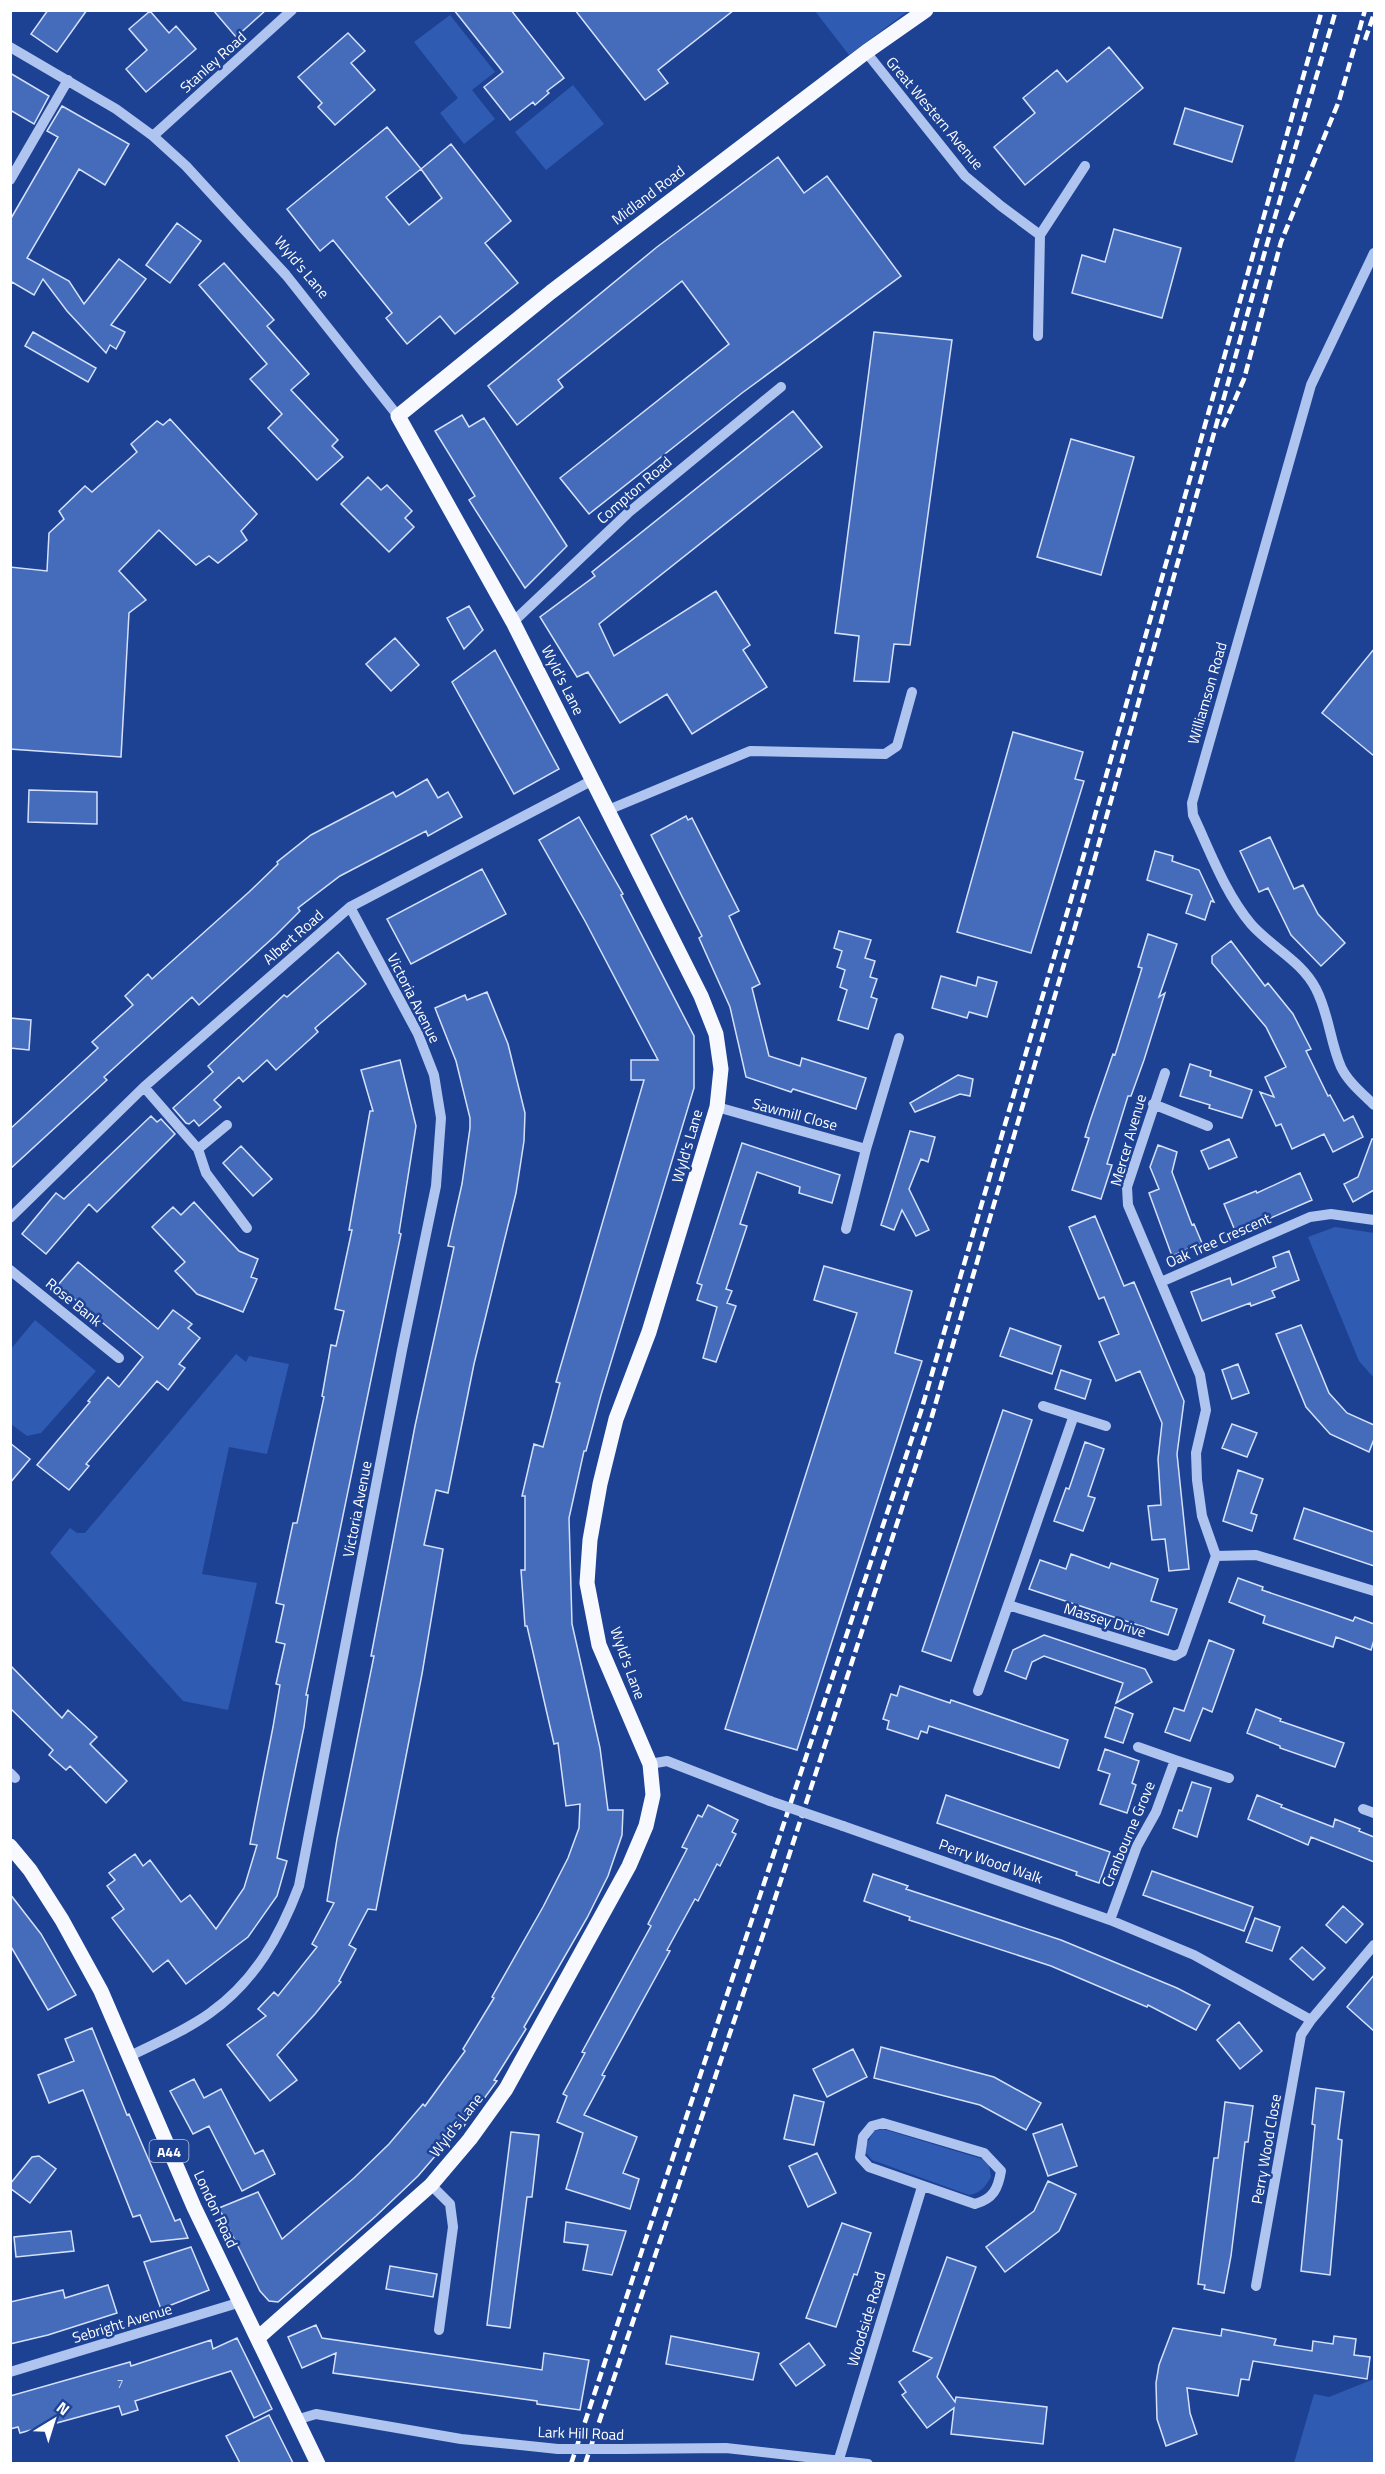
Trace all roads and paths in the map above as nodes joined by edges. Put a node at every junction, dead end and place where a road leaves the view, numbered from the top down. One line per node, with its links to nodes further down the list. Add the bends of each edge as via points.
1 (292, 10): 6 (street, Stanley Road)
2 (926, 10): 4 (main road, Midland Road)
3 (10, 47): 5 (street, Wyld's Lane)
4 (866, 52): 9 (street, Great Western Avenue, via 965,176); 13 (main road, Midland Road, via 551,292)
5 (68, 80): 6 (street, Wyld's Lane); 8 (street)
6 (153, 136): 13 (street, Wyld's Lane, via 195,175 271,259)
7 (1085, 166): 9 (street)
8 (10, 180)
9 (1040, 235): 11 (street)
10 (1374, 254): 23 (street, Williamson Road, via 1311,385 1192,803 1193,814 1235,903 1251,924 1316,987 1342,1069)
11 (1038, 336)
12 (781, 387): 14 (street, Compton Road, via 628,513)
13 (398, 416): 14 (main road, Wyld's Lane)
14 (513, 622): 16 (main road, Wyld's Lane)
15 (912, 692): 17 (street, via 897,746 885,754 750,752)
16 (593, 780): 17 (main road, Wyld's Lane); 18 (street, Albert Road)
17 (608, 810): 24 (main road, Wyld's Lane, via 716,1034 721,1069)
18 (350, 907): 21 (street, Albert Road); 53 (street, Victoria Avenue, via 418,1034 434,1075 441,1118 436,1186 300,1886 285,1924 263,1960 240,1987 210,2013)
19 (899, 1038): 28 (street)
20 (1165, 1073): 22 (street, Mercer Avenue)
21 (144, 1087): 27 (street); 29 (street, Albert Road)
22 (1153, 1104): 26 (street); 34 (street, Mercer Avenue, via 1127,1187 1128,1205)
23 (1374, 1105)
24 (717, 1107): 28 (street, Sawmill Close); 45 (main road, Wyld's Lane, via 649,1332 616,1419 590,1540 587,1583 599,1645)
25 (227, 1125): 27 (street)
26 (1208, 1126)
27 (198, 1149): 31 (street, via 206,1173)
28 (866, 1149): 32 (street)
29 (10, 1218)
30 (1374, 1220): 34 (street, Oak Tree Crescent, via 1331,1214 1310,1217)
31 (248, 1228)
32 (846, 1229)
33 (10, 1270): 35 (street, Rose Bank)
34 (1161, 1282): 39 (street, Oak Tree Crescent, via 1200,1375 1205,1399 1196,1453 1197,1480 1202,1516)
35 (119, 1358)
36 (1043, 1406): 37 (street)
37 (1073, 1418): 38 (street); 41 (street)
38 (1106, 1426)
39 (1216, 1556): 40 (street, via 1256,1555); 41 (street, Massey Drive, via 1182,1652 1175,1656)
40 (1374, 1591)
41 (1008, 1605): 42 (street)
42 (978, 1691)
43 (1138, 1747): 44 (street)
44 (1175, 1760): 46 (street); 50 (street, Cranbourne Grove)
45 (650, 1764): 50 (street, Perry Wood Walk, bridge, via 667,1761); 54 (main road, Wyld's Lane, via 653,1795 646,1826 629,1866 506,2088 471,2139)
46 (1228, 1778)
47 (1363, 1809): 48 (street)
48 (1374, 1813)
49 (10, 1846): 53 (main road, London Road / A44, via 62,1920 101,1991)
50 (1110, 1920): 52 (street, Perry Wood Walk, via 1194,1955)
51 (1374, 1945): 52 (street, Perry Wood Close)
52 (1311, 2020): 56 (street, Perry Wood Close, via 1301,2036)
53 (128, 2057): 57 (main road, London Road / A44)
54 (431, 2185): 58 (street, via 450,2204 453,2227); 59 (main road, Wyld's Lane)
55 (922, 2187): 55 (street, via 868,2167 860,2157 863,2137 872,2126 883,2124 984,2153 1001,2171 993,2195 975,2205); 62 (street, Woodside Road)
56 (1256, 2286)
57 (241, 2302): 59 (main road, London Road / A44); 60 (street, Sebright Avenue)
58 (439, 2330)
59 (259, 2337): 61 (main road, London Road / A44)
60 (10, 2372)
61 (296, 2420): 62 (street, Lark Hill Road, bridge, via 316,2414 460,2439 558,2448 726,2448); 63 (main road, London Road / A44)
62 (839, 2459): 64 (street, Lark Hill Road)
63 (318, 2463)
64 (868, 2463)

